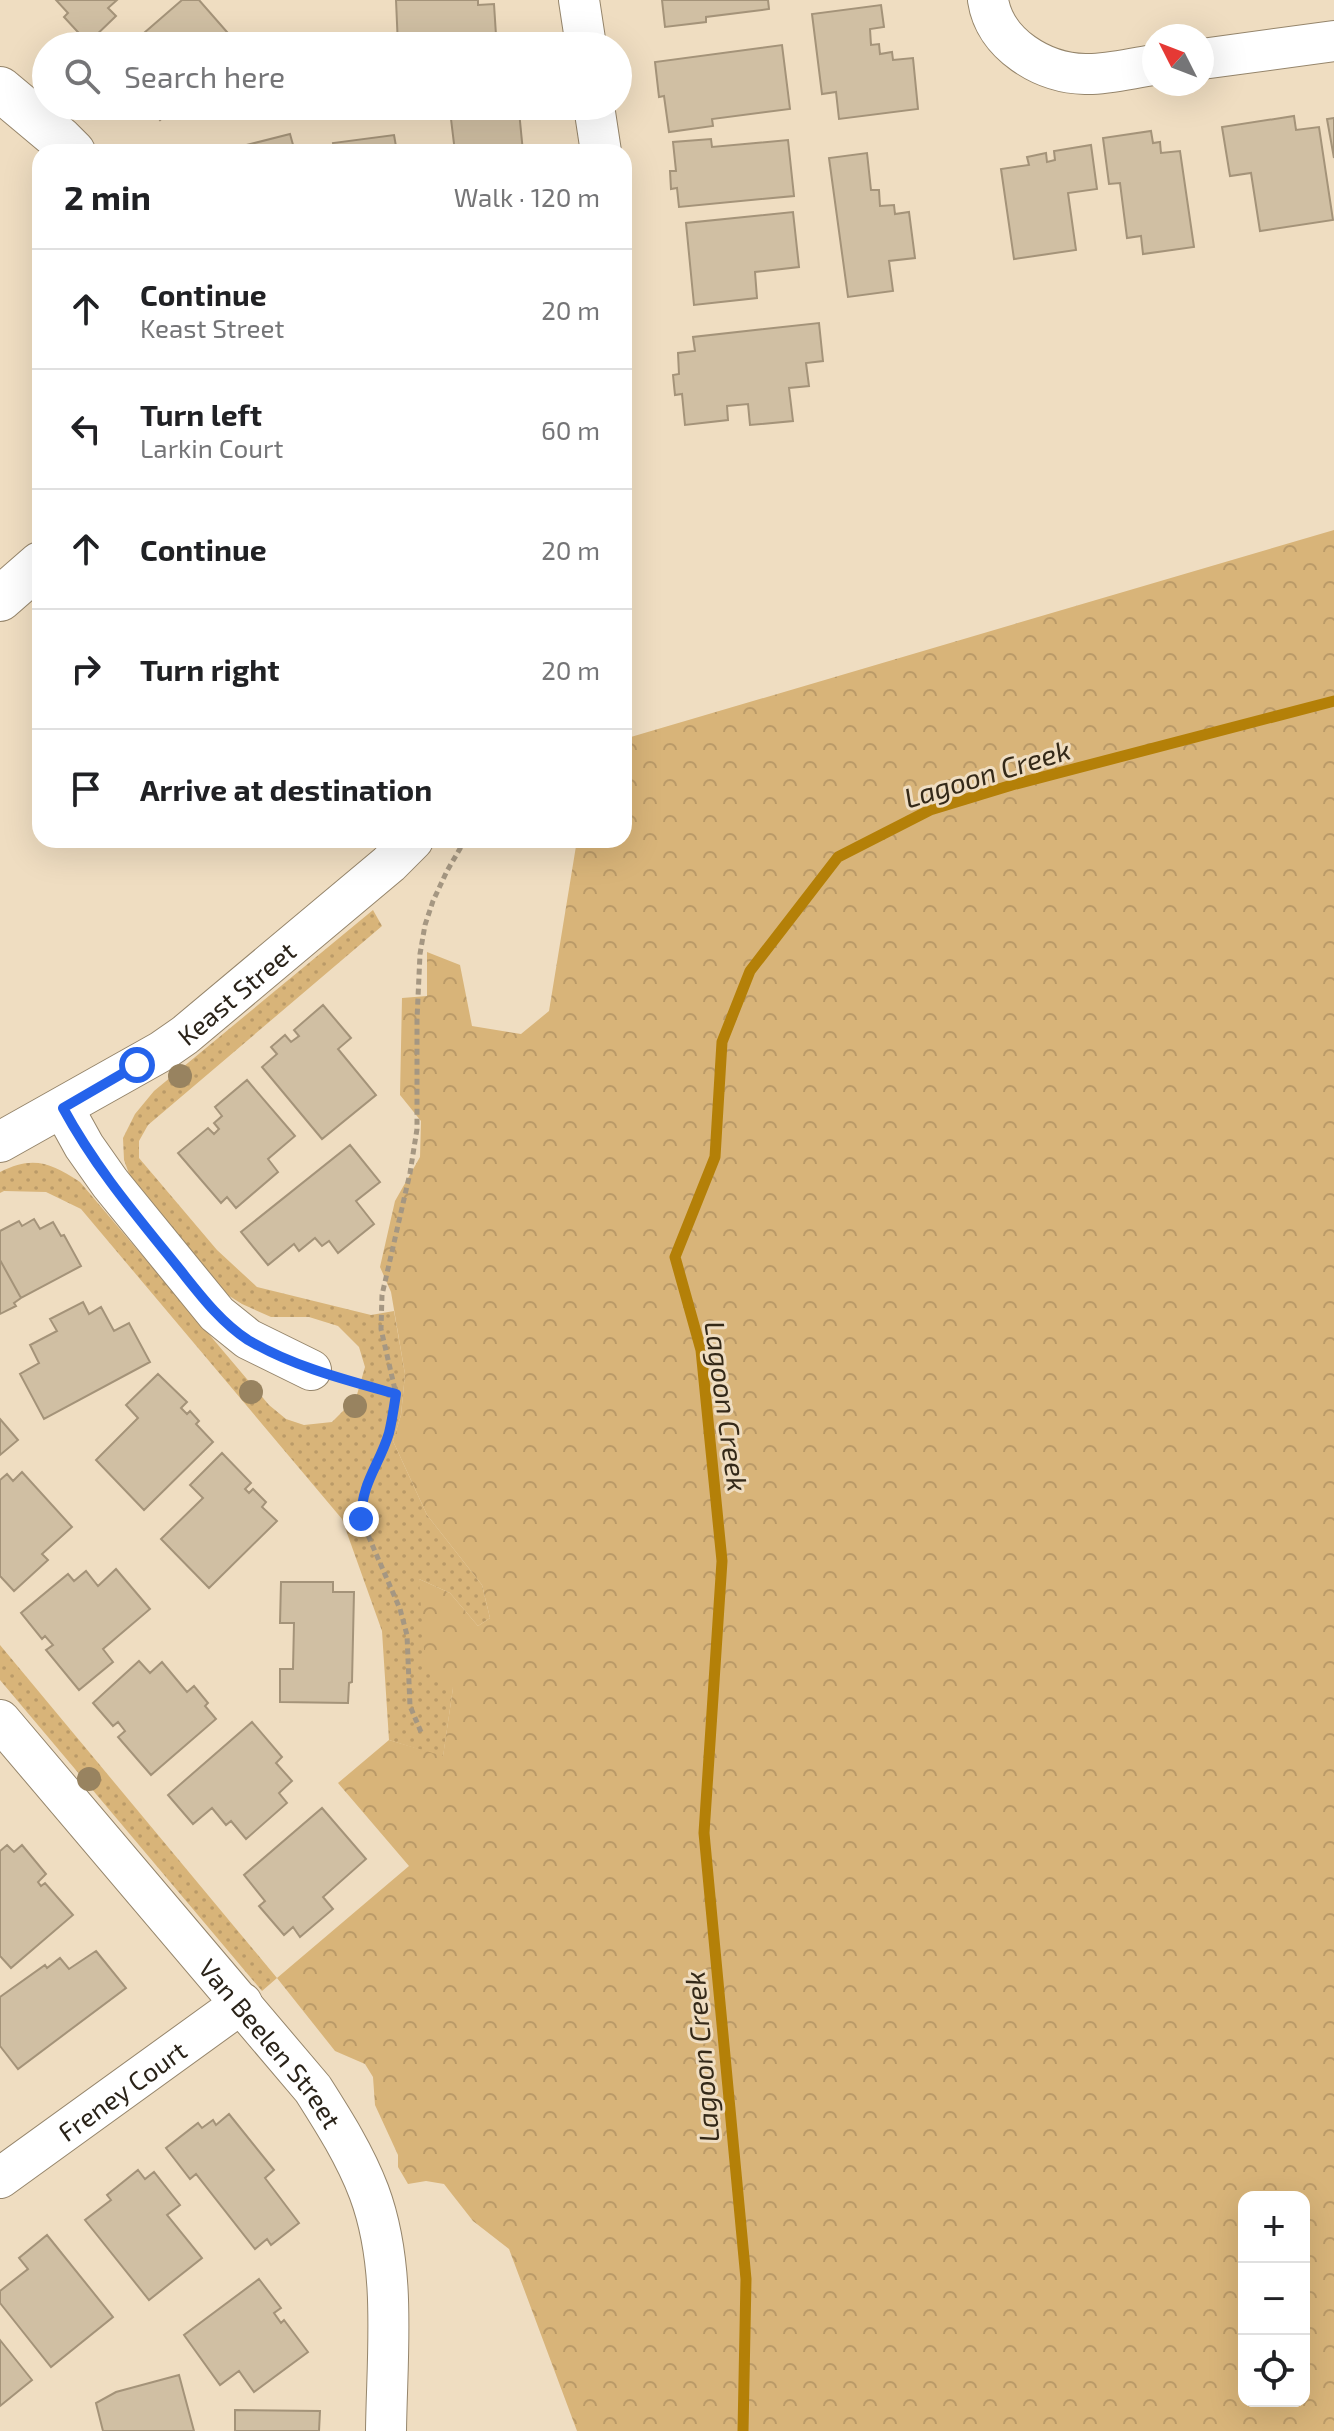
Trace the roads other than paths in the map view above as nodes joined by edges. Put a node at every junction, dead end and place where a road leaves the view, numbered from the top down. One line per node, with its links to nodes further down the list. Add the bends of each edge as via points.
1 (579, 0): 3 (street)
2 (988, 0): 6 (street, via 1008,40 1053,69 1086,74)
3 (584, 32)
4 (1334, 41): 5 (street)
5 (1214, 57)
6 (1142, 67)
7 (0, 89): 8 (street)
8 (32, 116)
9 (37, 120): 11 (street)
10 (596, 120): 12 (street)
11 (65, 144)
12 (600, 144)
13 (32, 571): 14 (street)
14 (0, 599)
15 (405, 848): 16 (street, Keast Street, via 185,1035)
16 (63, 1108): 17 (street, Keast Street); 18 (street, via 110,1183 217,1314 248,1339)
17 (0, 1142)
18 (311, 1370)
19 (0, 1720): 20 (street, Van Beelen Street)
20 (242, 2003): 21 (street, Freney Court); 22 (street, Van Beelen Street, via 313,2089 345,2140 369,2194 385,2255)
21 (0, 2178)
22 (386, 2431)

